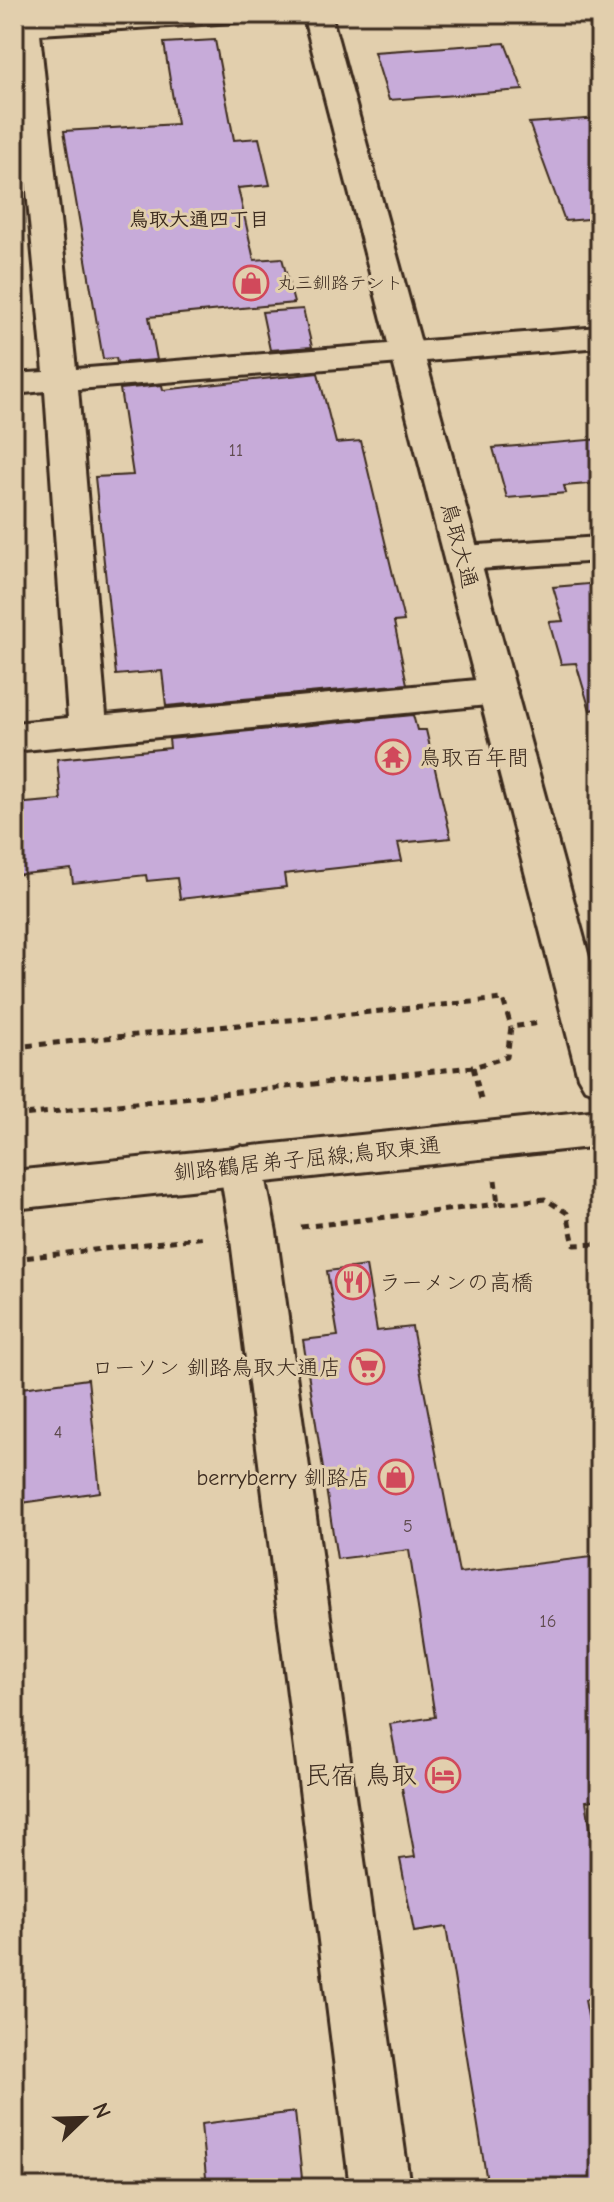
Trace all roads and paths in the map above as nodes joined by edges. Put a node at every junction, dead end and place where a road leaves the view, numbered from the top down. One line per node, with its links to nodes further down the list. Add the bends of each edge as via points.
1 (234, 14): 3 (main road)
2 (317, 14): 5 (main road, 鳥取大通)
3 (21, 22): 6 (main road)
4 (600, 337): 5 (main road)
5 (408, 352): 6 (main road); 9 (main road, 鳥取大通)
6 (61, 379): 7 (main road); 11 (main road)
7 (14, 384)
8 (600, 549): 9 (main road)
9 (464, 558): 10 (main road, 鳥取大通)
10 (498, 691): 11 (main road); 13 (main road, 鳥取大通)
11 (88, 730): 12 (main road)
12 (14, 737)
13 (584, 1017): 14 (path); 17 (main road, 鳥取大通)
14 (511, 1027): 15 (path, via 503,999); 16 (path, via 507,1057)
15 (14, 1047)
16 (473, 1067): 18 (path); 20 (path)
17 (600, 1077)
18 (14, 1116)
19 (600, 1128): 20 (main road, 釧路鶴居弟子屈線;鳥取東通)
20 (490, 1138): 21 (main road, 釧路鶴居弟子屈線;鳥取東通); 23 (path, via 498,1204 545,1199 567,1213 574,1245)
21 (241, 1165): 22 (main road, 釧路鶴居弟子屈線;鳥取東通); 24 (main road)
22 (14, 1190)
23 (600, 1244)
24 (380, 2188)

